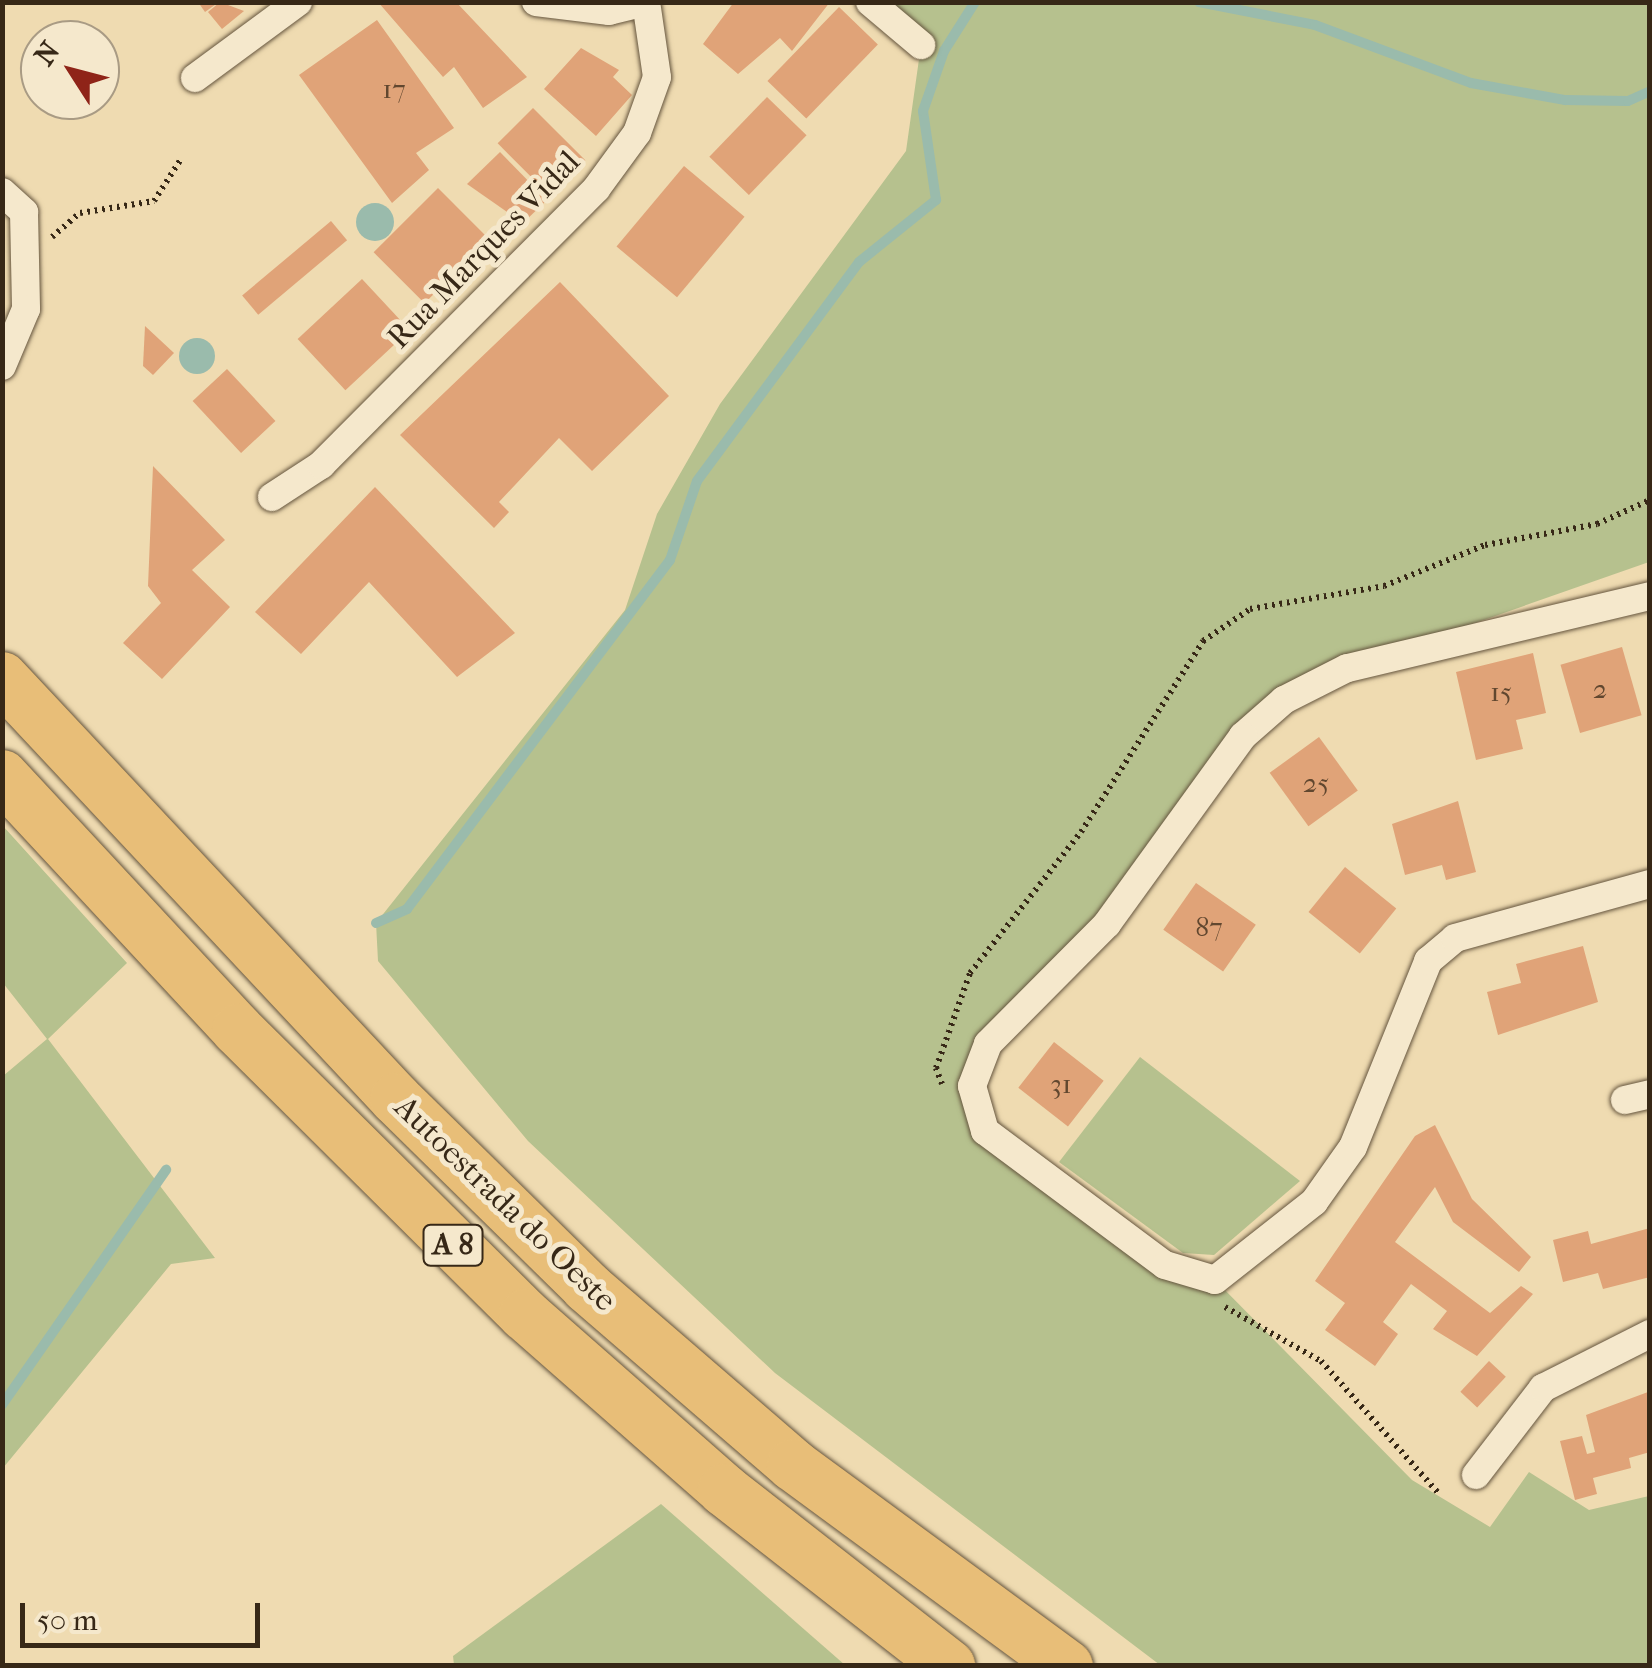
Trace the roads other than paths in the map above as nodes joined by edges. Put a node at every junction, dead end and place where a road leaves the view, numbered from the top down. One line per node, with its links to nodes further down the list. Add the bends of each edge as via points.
1 (298, 2): 6 (street)
2 (536, 2): 3 (street, via 609,11)
3 (646, 2): 9 (street, Rua Marques Vidal, via 657,77 637,134 596,189 321,465)
4 (870, 2): 5 (street)
5 (921, 45)
6 (195, 78)
7 (2, 192): 8 (street, via 24,212 26,309)
8 (2, 366)
9 (272, 497)
10 (1650, 596): 13 (street, via 1348,668 1284,700 1243,736 1107,924 988,1044 972,1086 985,1131 1166,1266 1215,1280 1314,1202 1353,1147 1428,960 1455,938)
11 (2, 678): 17 (highway, Autoestrada do Oeste / A 8, via 396,1099 587,1286 792,1466)
12 (2, 776): 16 (highway, Autoestrada do Oeste / A 8, via 250,1043 497,1288 724,1490)
13 (1650, 884)
14 (1650, 1334): 15 (street, via 1544,1388)
15 (1476, 1475)
16 (949, 1666)
17 (1066, 1666)

